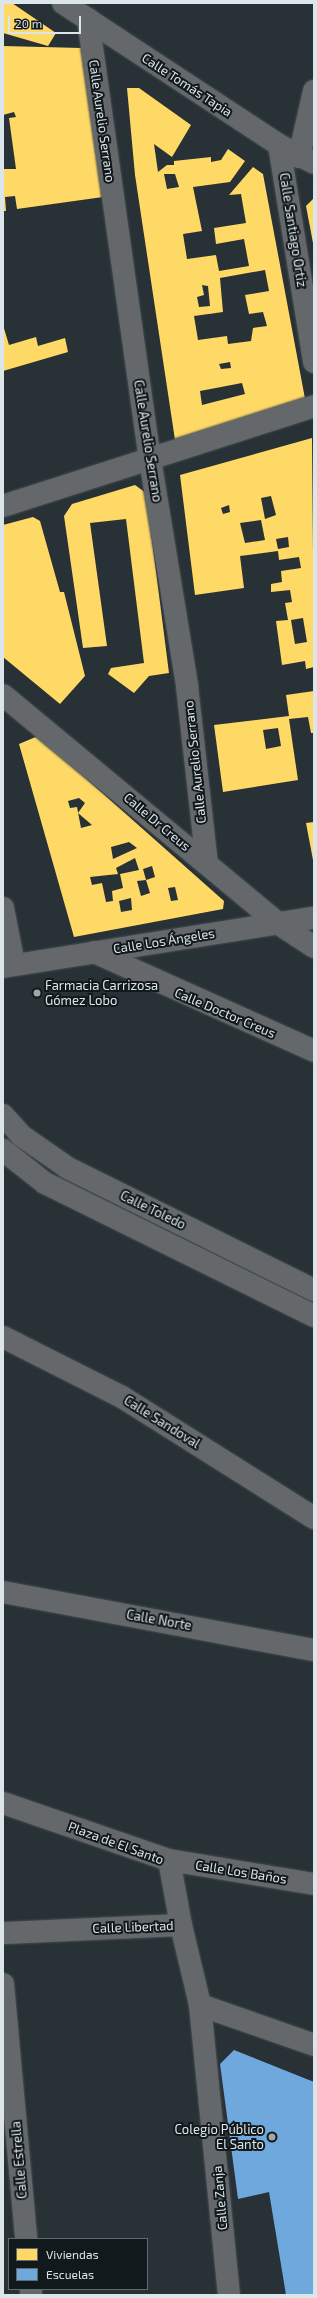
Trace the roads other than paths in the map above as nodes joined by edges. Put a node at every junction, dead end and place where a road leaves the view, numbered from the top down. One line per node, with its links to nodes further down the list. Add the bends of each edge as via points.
1 (63, 3): 2 (street, Calle Tomás Tapia)
2 (88, 20): 4 (street, Calle Tomás Tapia); 8 (street, Calle Aurelio Serrano)
3 (314, 91): 5 (street)
4 (279, 145): 5 (street, Calle Tomás Tapia); 6 (street, Calle Santiago Ortiz)
5 (306, 160)
6 (314, 362)
7 (314, 406): 8 (street)
8 (150, 459): 9 (street); 11 (street, Calle Aurelio Serrano, via 187,686)
9 (3, 506)
10 (3, 695): 11 (street, Calle Dr Creus)
11 (206, 863): 14 (street, Calle Dr Creus)
12 (3, 908): 17 (street)
13 (314, 918): 14 (street, Calle Los Ángeles)
14 (279, 924): 15 (street, Calle Dr Creus); 16 (street, Calle Los Ángeles)
15 (314, 947)
16 (94, 952): 17 (street, Calle Los Ángeles); 18 (street, Calle Doctor Creus)
17 (7, 968)
18 (314, 1050)
19 (3, 1115): 21 (street, Calle Toledo, via 22,1136 68,1168)
20 (3, 1150): 22 (street, Calle Toledo, via 45,1183)
21 (314, 1290)
22 (314, 1316)
23 (3, 1337): 24 (street, Calle Sandoval, via 122,1397)
24 (314, 1518)
25 (3, 1592): 26 (street, Calle Norte)
26 (314, 1650)
27 (3, 1803): 28 (street, Plaza de El Santo)
28 (169, 1860): 29 (street, Calle Los Baños); 30 (street, Plaza de El Santo)
29 (314, 1884)
30 (180, 1926): 31 (street, Calle Libertad); 33 (street, Calle Libertad)
31 (3, 1933)
32 (3, 1984): 35 (street, Calle Estrella)
33 (200, 2005): 34 (street); 36 (street, Calle Zanja)
34 (314, 2045)
35 (26, 2238)
36 (229, 2295)

